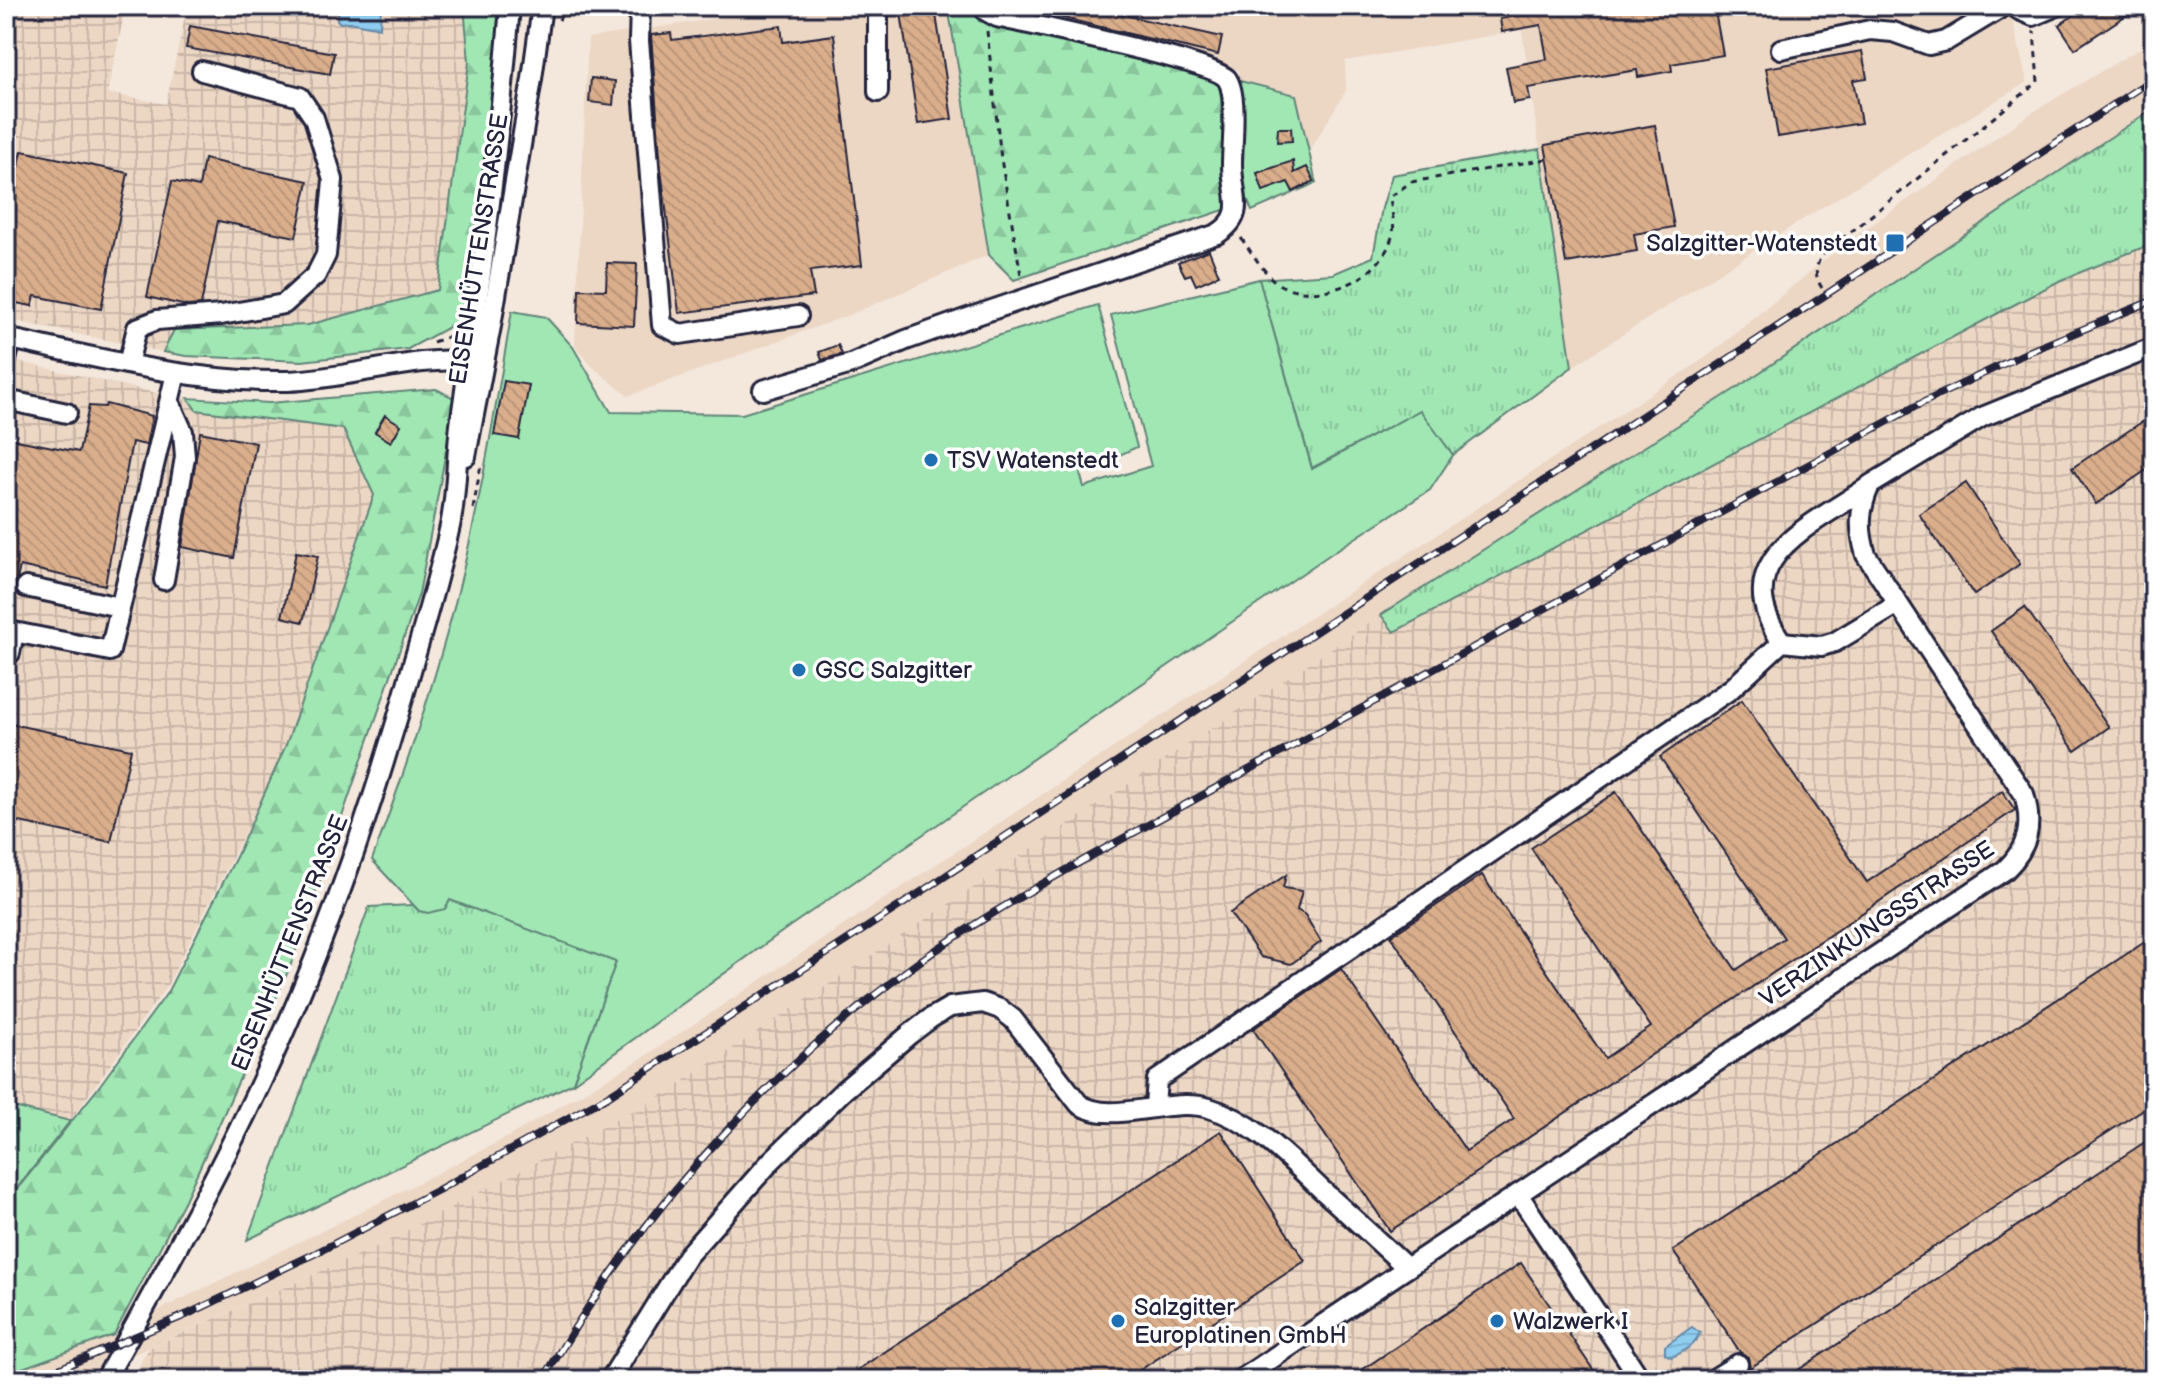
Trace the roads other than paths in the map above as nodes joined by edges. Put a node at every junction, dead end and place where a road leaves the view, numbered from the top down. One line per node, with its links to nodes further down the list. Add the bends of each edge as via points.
1 (510, 6): 16 (street, EISENHÜTTENSTRASSE, via 475,322)
2 (542, 6): 16 (street, EISENHÜTTENSTRASSE)
3 (640, 6): 12 (street, via 662,325 680,334)
4 (878, 6): 11 (street)
5 (2004, 6): 9 (street, via 1946,41 1929,45 1870,30)
6 (2057, 6): 8 (street)
7 (985, 9): 19 (street, via 997,17 1205,67 1225,77 1233,98 1236,215 1231,226 851,364)
8 (2025, 11)
9 (1781, 49)
10 (202, 71): 17 (street, via 300,97 314,118 333,180 326,255 316,275 284,304 157,320 137,328)
11 (878, 92)
12 (798, 316)
13 (8, 338): 15 (street); 17 (street)
14 (2154, 347): 23 (street, via 1982,417)
15 (6, 360)
16 (478, 361): 18 (street, via 292,381); 34 (street, EISENHÜTTENSTRASSE, via 459,430 455,498 445,547 393,734 317,952 245,1115)
17 (128, 364): 18 (street)
18 (176, 373): 21 (street)
19 (763, 390)
20 (6, 400): 22 (street)
21 (170, 403): 24 (street, via 183,432 185,457); 27 (street)
22 (67, 413)
23 (1870, 485): 26 (street, VERZINKUNGSSTRASSE, via 1862,504 1861,537 1866,555); 28 (street, via 1781,547 1767,564 1765,608)
24 (164, 580)
25 (26, 587): 27 (street)
26 (1898, 604): 28 (street, via 1835,642); 31 (street, VERZINKUNGSSTRASSE, via 2024,794 2030,829 2017,858)
27 (119, 607): 29 (street, via 110,651 14,632 10,653)
28 (1782, 642): 30 (street, via 1731,689 1157,1080)
29 (6, 652)
30 (1155, 1106): 32 (street, via 1207,1107 1245,1124); 35 (street, via 1090,1112 1000,1009 983,1003 950,1007 843,1091 771,1161 687,1256)
31 (1518, 1194): 32 (street, VERZINKUNGSSTRASSE); 37 (street)
32 (1407, 1268): 36 (street, VERZINKUNGSSTRASSE)
33 (1738, 1364): 38 (street)
34 (105, 1380)
35 (610, 1380)
36 (1240, 1380)
37 (1641, 1380)
38 (1712, 1380)

